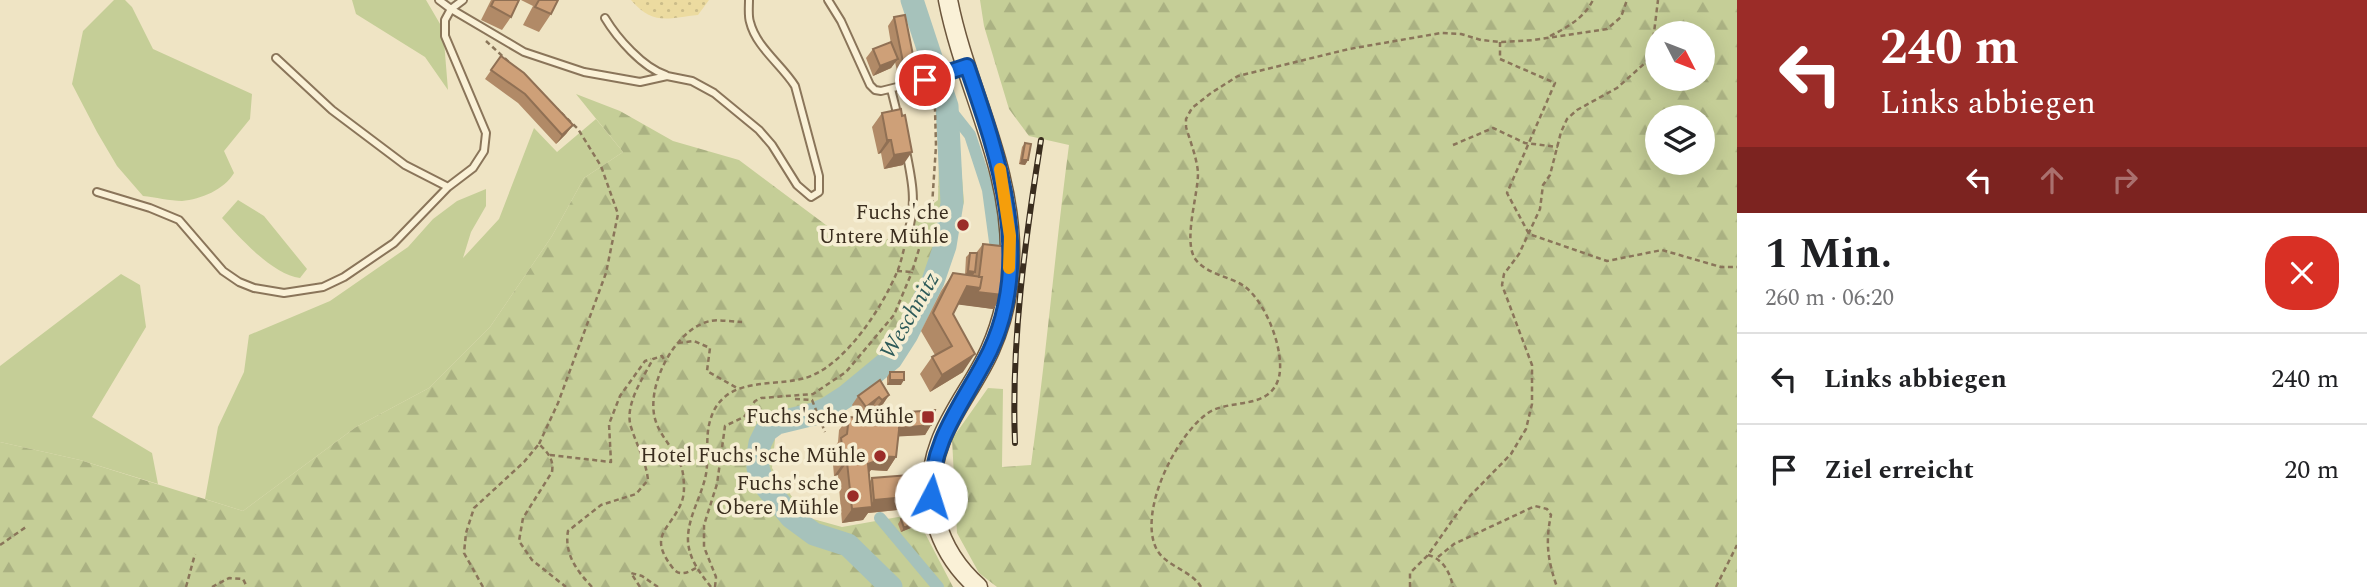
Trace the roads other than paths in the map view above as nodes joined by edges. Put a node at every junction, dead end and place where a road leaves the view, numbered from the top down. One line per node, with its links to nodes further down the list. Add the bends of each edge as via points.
1 (439, 0): 6 (lane)
2 (463, 0): 6 (lane)
3 (748, 0): 10 (lane, via 750,23 758,41 795,86 819,176 816,196 804,193 772,145 737,110 692,81)
4 (828, 0): 11 (lane, via 872,88)
5 (948, 0): 9 (main road)
6 (451, 9): 10 (lane, via 524,52 584,72 640,82); 14 (lane, via 445,36 485,133 484,151 472,168)
7 (605, 18): 10 (lane, via 616,36 648,66)
8 (276, 58): 14 (lane, via 332,110 405,164)
9 (967, 66): 11 (lane); 17 (main road, via 1003,177 1009,270 1004,309 990,350 940,443 931,497 944,544)
10 (667, 76)
11 (891, 89): 12 (lane)
12 (900, 126)
13 (903, 137): 16 (lane, via 915,203)
14 (448, 187): 15 (lane, via 394,243 344,276 312,290 284,293 254,288 223,271 179,220)
15 (97, 192)
16 (908, 232)
17 (978, 587)

